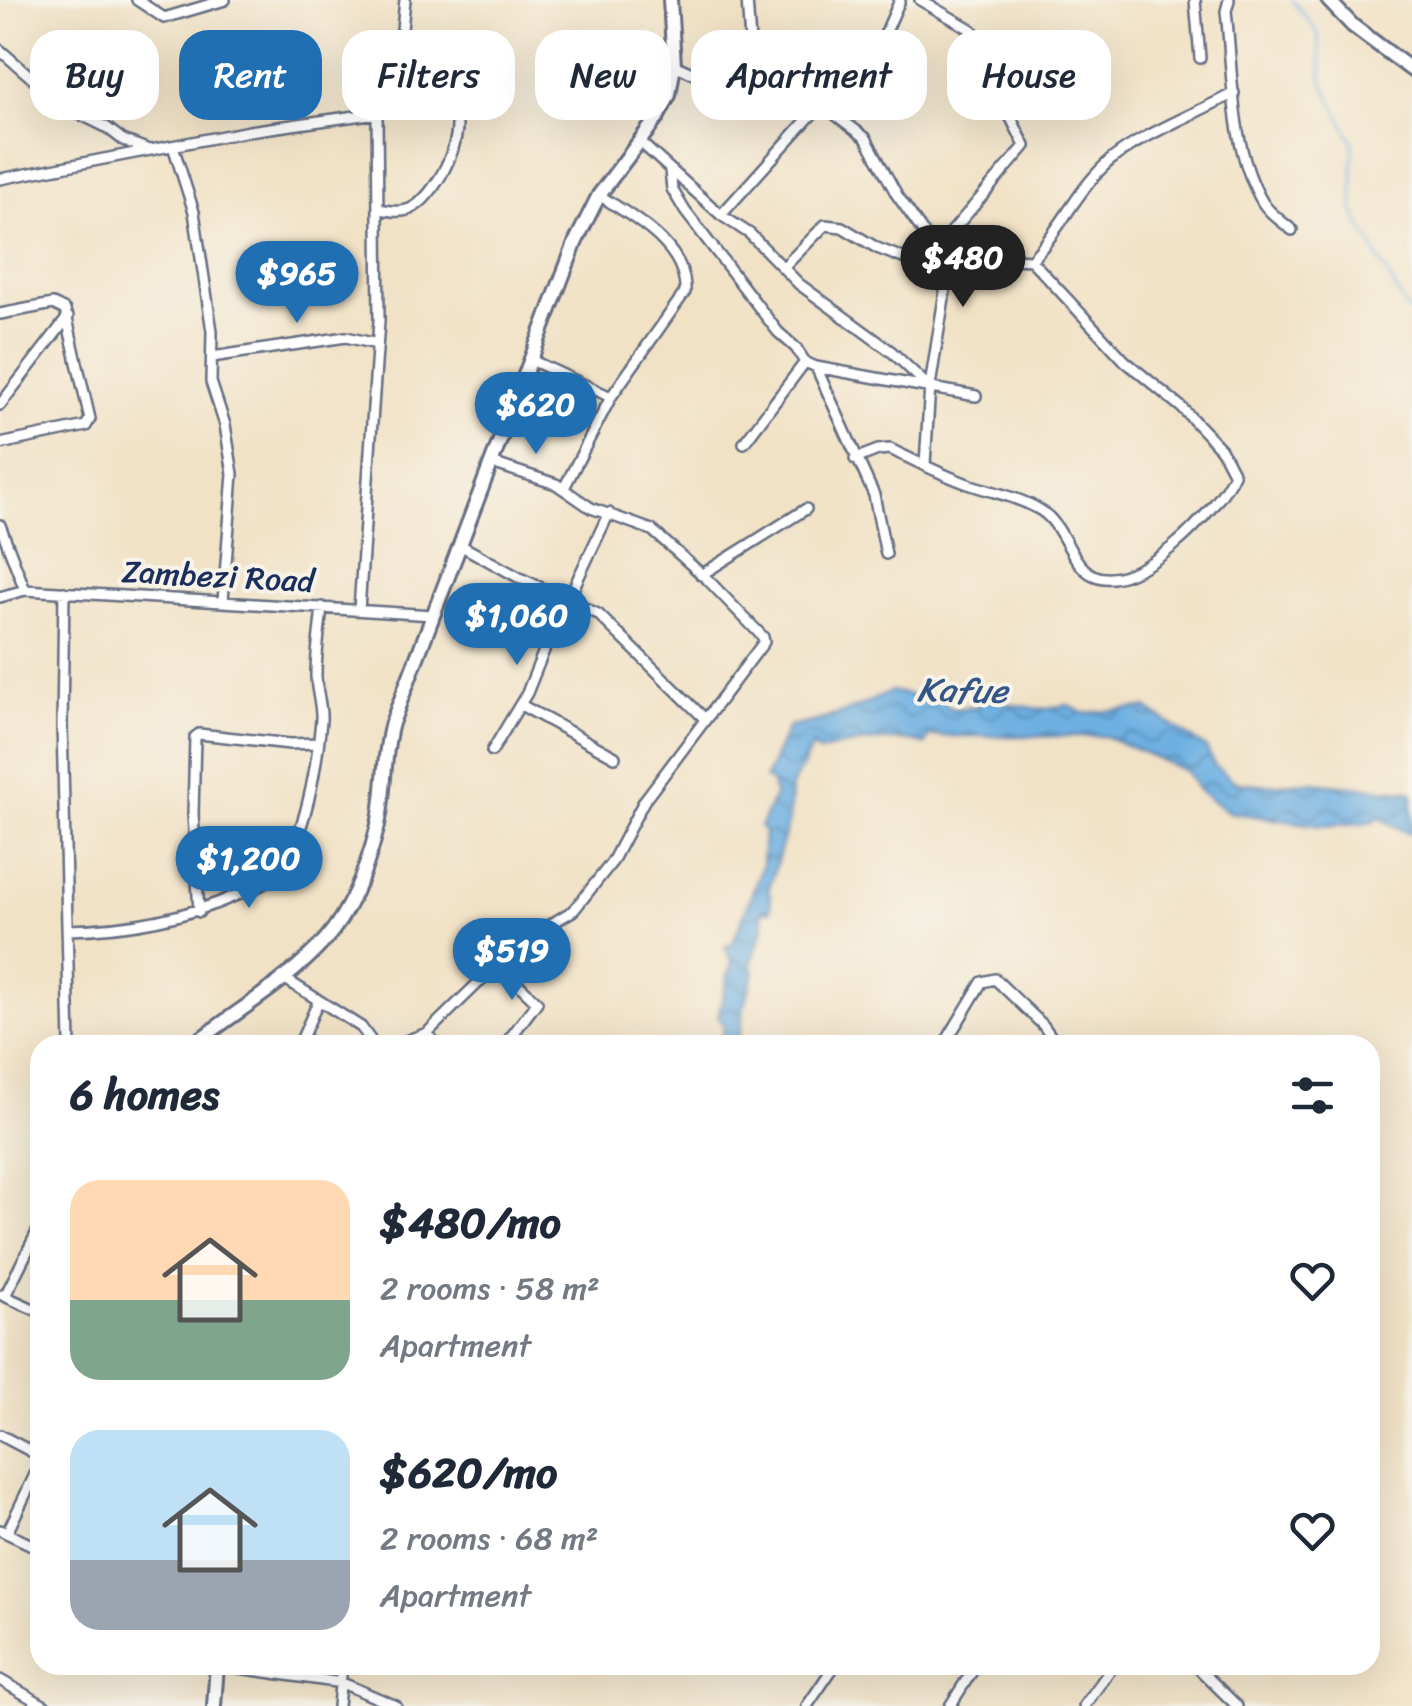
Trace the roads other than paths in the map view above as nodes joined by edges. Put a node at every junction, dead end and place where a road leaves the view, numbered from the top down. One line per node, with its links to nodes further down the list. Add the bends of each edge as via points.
1 (136, 0): 2 (street, via 164,18)
2 (225, 0)
3 (404, 0): 11 (street)
4 (668, 0): 16 (street)
5 (747, 0): 12 (street)
6 (900, 0): 13 (street)
7 (920, 0): 35 (street, via 972,30 1005,71 1004,104 1024,146)
8 (1195, 0): 15 (street)
9 (1229, 0): 19 (street)
10 (1328, 0): 17 (street)
11 (402, 30)
12 (749, 30)
13 (887, 30)
14 (0, 50): 27 (street, via 65,107)
15 (1200, 58)
16 (674, 66): 18 (street); 25 (street, via 669,94)
17 (1412, 70)
18 (691, 73)
19 (1234, 93): 33 (street, via 1242,149 1260,198); 36 (street, via 1118,154)
20 (342, 119): 26 (street)
21 (377, 120): 31 (street)
22 (456, 120): 31 (street, via 450,157 430,194 404,211)
23 (807, 120): 32 (street)
24 (842, 120): 34 (street, via 866,138)
25 (639, 141): 28 (street); 30 (street)
26 (174, 146): 27 (street); 42 (street, via 194,212)
27 (152, 151): 29 (street)
28 (670, 170): 32 (street); 44 (street, via 685,211)
29 (0, 179)
30 (599, 195): 43 (street); 48 (street, via 663,242 686,286)
31 (380, 209): 41 (street)
32 (721, 215): 38 (street)
33 (1292, 230)
34 (928, 239): 35 (street); 37 (street)
35 (942, 243): 36 (street, via 983,257)
36 (1031, 260): 54 (street, via 1124,361 1221,449 1233,478 1156,561 1110,578 1088,572 1045,513)
37 (916, 264): 38 (street, via 830,224); 46 (street, via 947,290)
38 (782, 268): 46 (street)
39 (0, 314): 40 (street, via 52,304)
40 (68, 317): 49 (street); 51 (street, via 89,424)
41 (377, 344): 42 (street, via 346,337); 68 (street)
42 (212, 356): 66 (street, via 210,382 225,426 233,485)
43 (532, 360): 48 (street); 53 (street)
44 (804, 362): 45 (street); 50 (street)
45 (816, 367): 46 (street); 52 (street)
46 (928, 385): 47 (street); 54 (street)
47 (976, 396)
48 (611, 397): 55 (street)
49 (0, 405)
50 (744, 443)
51 (0, 444)
52 (856, 459): 54 (street, via 886,448); 60 (street, via 874,494)
53 (492, 463): 55 (street); 59 (street)
54 (925, 464)
55 (564, 488): 57 (street, via 575,500)
56 (806, 510): 61 (street)
57 (609, 513): 61 (street, via 659,536); 65 (street)
58 (0, 525): 62 (street)
59 (460, 545): 65 (street); 69 (street)
60 (886, 554)
61 (701, 574): 71 (street, via 764,640)
62 (25, 590): 63 (street, Zambezi Road); 64 (street, Zambezi Road)
63 (64, 592): 66 (street, Zambezi Road); 76 (street)
64 (0, 598)
65 (565, 598): 70 (street); 71 (street, via 604,618)
66 (223, 601): 67 (street, Zambezi Road)
67 (322, 607): 68 (street, Zambezi Road); 72 (street)
68 (360, 610): 69 (street, Zambezi Road)
69 (433, 615): 78 (street, via 389,734 380,818 362,875 327,938)
70 (520, 705): 73 (street); 74 (street)
71 (704, 718): 77 (street, via 584,898)
72 (318, 743): 75 (street, via 305,810 276,875); 75 (street, via 196,735)
73 (492, 751)
74 (614, 757)
75 (199, 912): 76 (street)
76 (67, 930): 81 (street)
77 (498, 964): 80 (street); 86 (street, via 537,1002)
78 (282, 977): 79 (street); 82 (street)
79 (318, 1002): 83 (street); 84 (street)
80 (427, 1033): 85 (street)
81 (70, 1035)
82 (206, 1035)
83 (303, 1035)
84 (367, 1035)
85 (422, 1035)
86 (512, 1035)
87 (950, 1035): 88 (street, via 982,982 995,979)
88 (1048, 1035)
89 (30, 1244): 90 (street)
90 (2, 1295): 91 (street)
91 (30, 1308)
92 (0, 1435): 93 (street)
93 (30, 1451)
94 (30, 1482): 95 (street)
95 (3, 1532): 96 (street)
96 (30, 1545)
97 (216, 1675): 108 (street)
98 (286, 1675): 105 (street)
99 (342, 1675): 105 (street)
100 (828, 1675): 111 (street)
101 (970, 1675): 112 (street)
102 (1107, 1675): 113 (street)
103 (1204, 1675): 106 (street)
104 (0, 1680): 107 (street)
105 (342, 1683): 109 (street); 110 (street)
106 (1230, 1704)
107 (46, 1706)
108 (214, 1706)
109 (338, 1706)
110 (396, 1706)
111 (807, 1706)
112 (950, 1706)
113 (1084, 1706)

